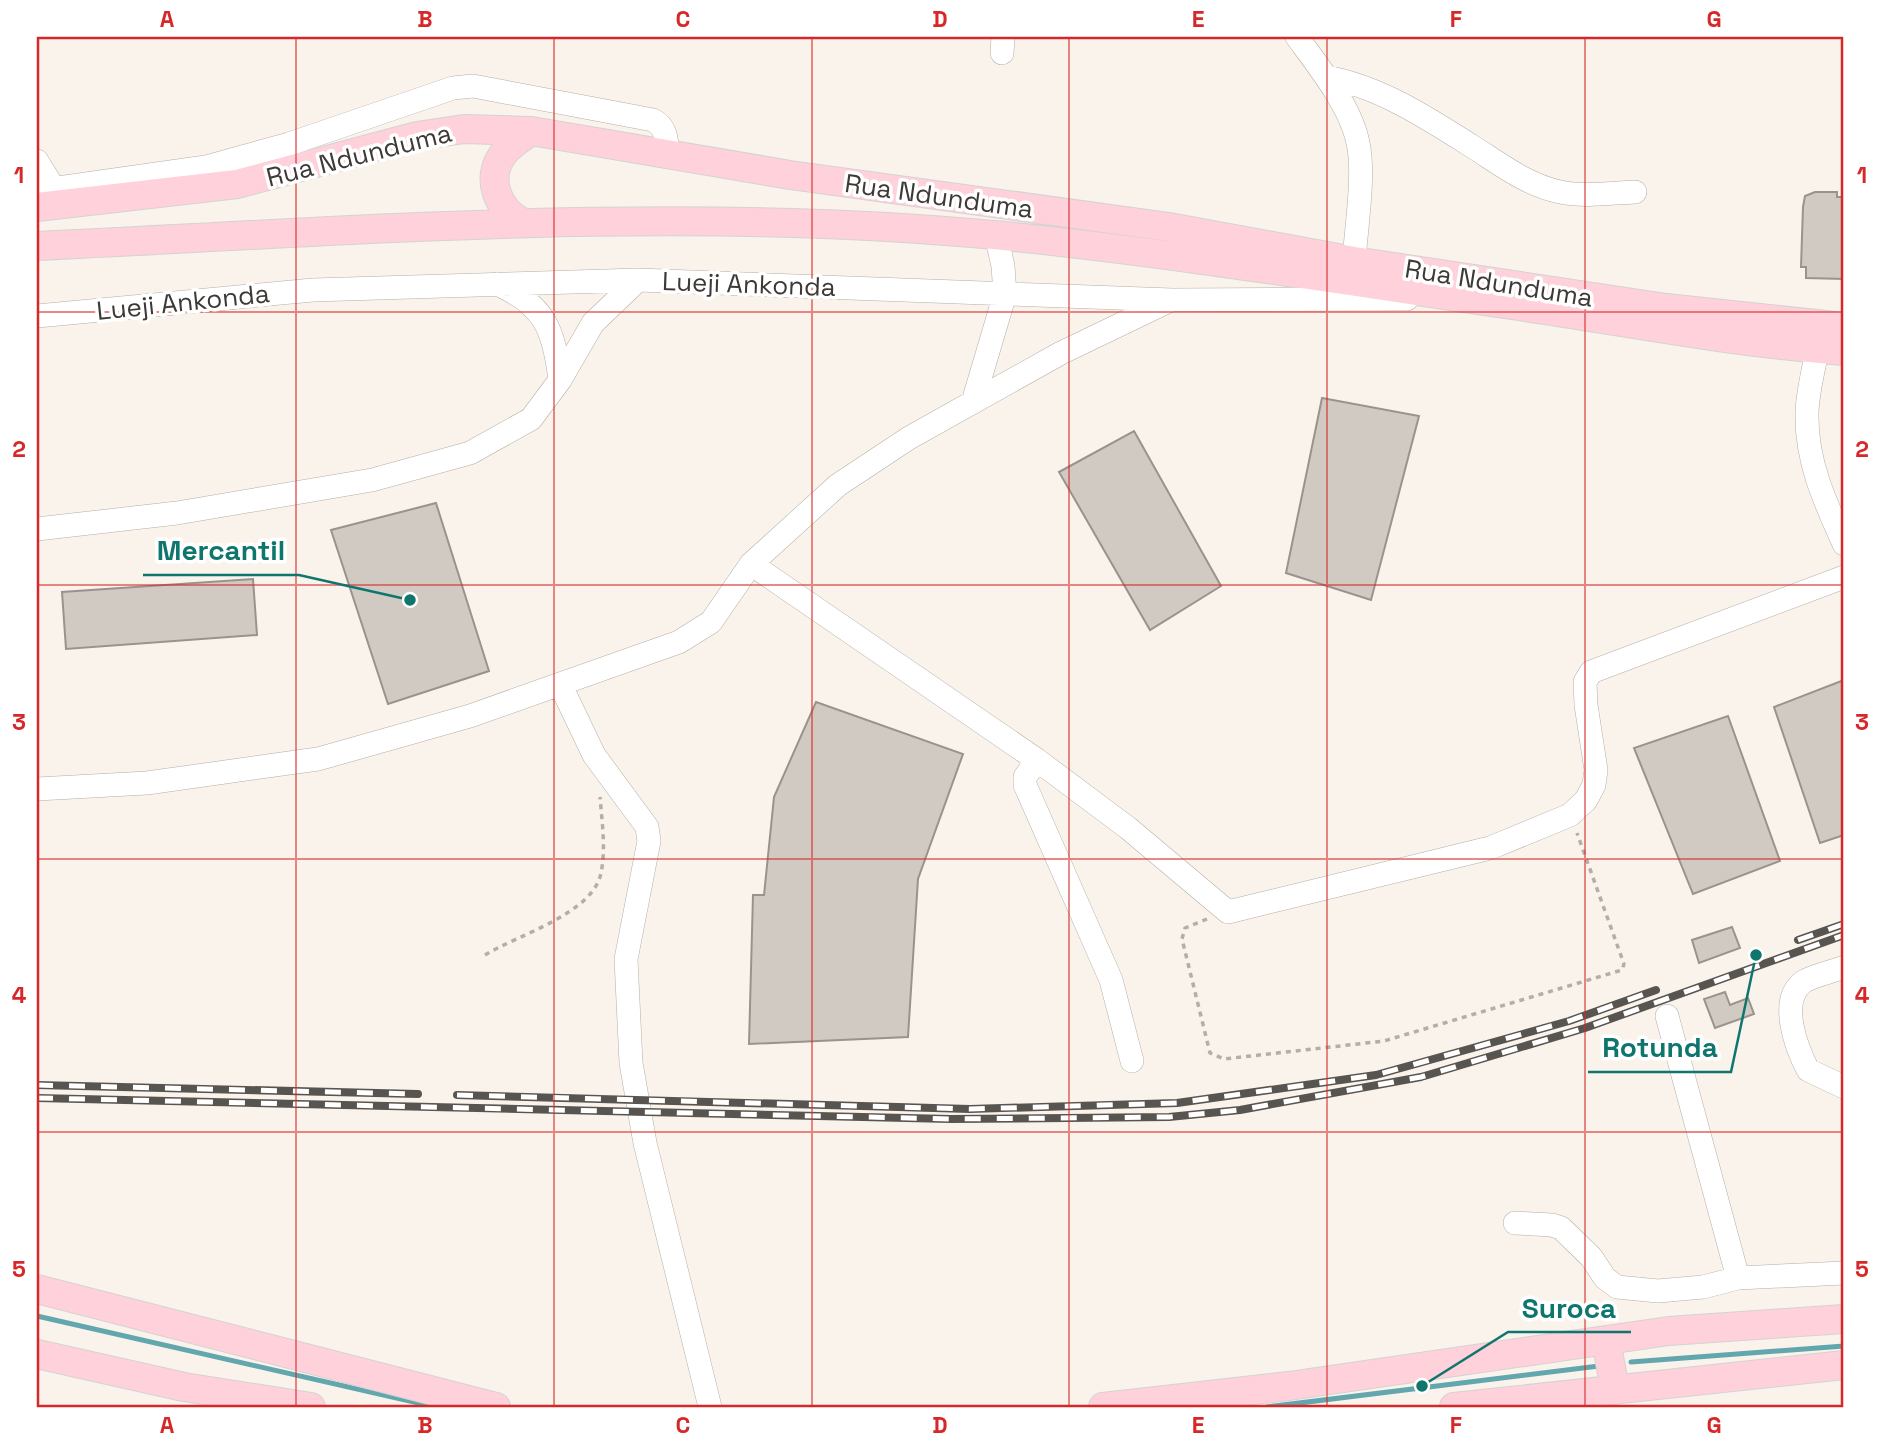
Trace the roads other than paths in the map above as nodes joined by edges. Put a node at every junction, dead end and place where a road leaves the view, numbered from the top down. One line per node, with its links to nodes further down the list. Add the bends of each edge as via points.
1 (1297, 37): 2 (street)
2 (1326, 77): 6 (street, via 1370,89 1423,116 1515,175 1556,191); 11 (street, via 1353,124 1359,146)
3 (531, 131): 4 (main road, Rua Ndunduma); 7 (main road, Rua Ndunduma, via 464,129 417,136 237,184); 8 (main road, via 503,154 496,166 501,207)
4 (667, 152): 7 (street, via 664,132 653,120 473,86 428,94 289,144 206,167); 11 (main road, Rua Ndunduma, via 790,175 1169,227)
5 (37, 161): 7 (street)
6 (1635, 192)
7 (43, 196)
8 (524, 223): 9 (main road, Rua Ndunduma, via 810,221); 10 (main road)
9 (996, 235): 14 (street); 15 (main road, Rua Ndunduma)
10 (37, 246)
11 (1354, 261): 18 (main road, Rua Ndunduma, via 1666,308)
12 (638, 279): 13 (street, Lueji Ankonda); 14 (street, Lueji Ankonda); 20 (street, via 593,323)
13 (494, 282): 17 (street, Lueji Ankonda, via 313,290); 20 (street, via 523,295 539,312 549,330)
14 (1006, 294): 16 (street, Lueji Ankonda); 21 (street)
15 (1463, 299): 16 (street, Lueji Ankonda); 19 (main road, Rua Ndunduma)
16 (1172, 300): 21 (street)
17 (37, 316)
18 (1844, 327)
19 (1831, 350): 23 (street, via 1807,413 1810,457)
20 (560, 380): 22 (street, via 531,419 470,453 359,482 177,513)
21 (973, 402): 24 (street, via 838,485)
22 (37, 529)
23 (1844, 544)
24 (751, 564): 26 (street, via 711,622 700,630 679,642); 27 (street)
25 (1844, 577): 27 (street, via 1591,672 1586,705 1597,770 1586,800 1570,815 1490,848 1228,912)
26 (560, 684): 28 (street, via 470,716 318,759 147,783); 44 (street, via 605,772 647,827 649,841 626,959 631,1062 645,1143)
27 (1037, 760): 31 (street, via 1025,785 1111,980)
28 (37, 789)
29 (1844, 967): 32 (street, via 1804,981 1795,990 1791,1009 1808,1070)
30 (1667, 1016): 35 (street)
31 (1132, 1061)
32 (1844, 1087)
33 (1515, 1223): 35 (street, via 1561,1228 1617,1287 1658,1291)
34 (1844, 1273): 35 (street)
35 (1738, 1278)
36 (37, 1289): 43 (main road)
37 (1844, 1319): 38 (main road)
38 (1606, 1340): 41 (main road); 45 (main road, via 1289,1386)
39 (37, 1354): 42 (main road, via 184,1387)
40 (1844, 1365): 41 (main road)
41 (1615, 1390): 46 (main road)
42 (311, 1407)
43 (496, 1407)
44 (710, 1407)
45 (1102, 1407)
46 (1454, 1407)

